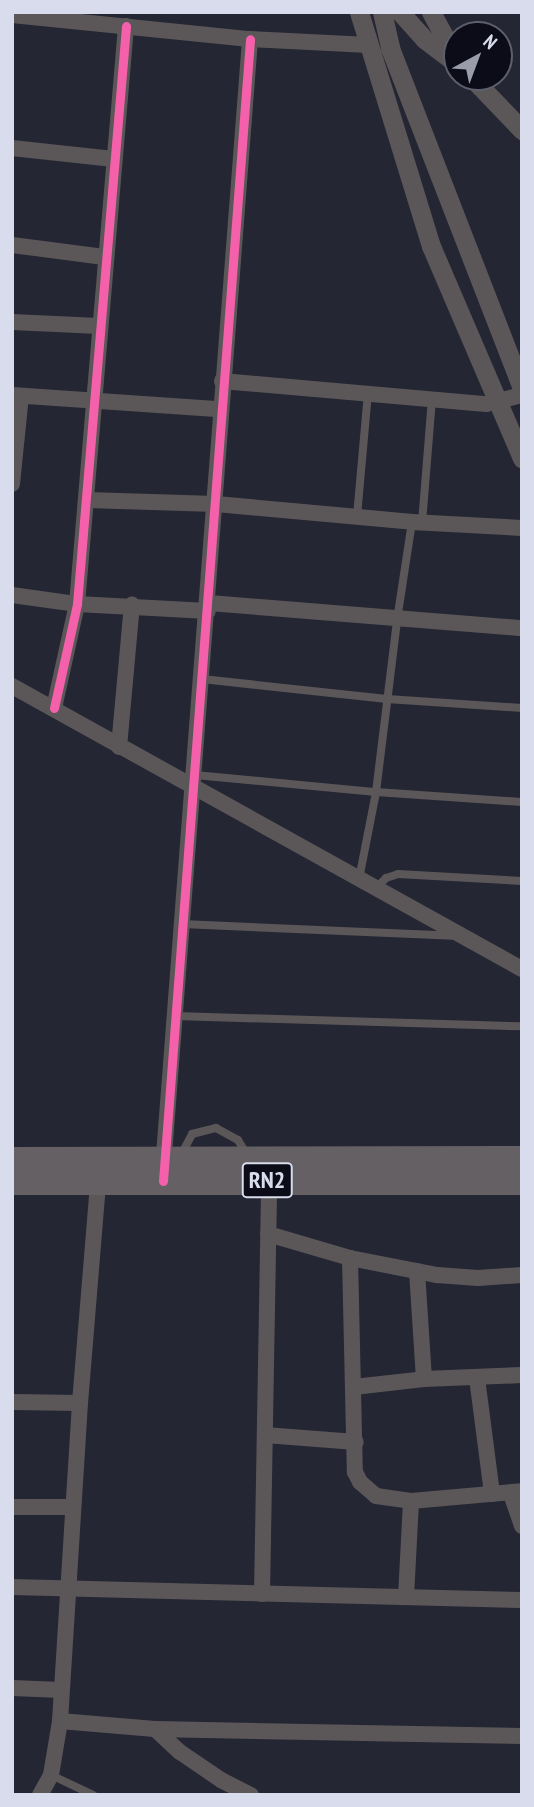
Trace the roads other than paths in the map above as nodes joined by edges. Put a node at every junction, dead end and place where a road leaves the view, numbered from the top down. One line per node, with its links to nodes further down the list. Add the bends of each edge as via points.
1 (359, 12): 8 (street)
2 (431, 12): 6 (street)
3 (12, 15): 5 (street)
4 (392, 16): 9 (street); 19 (street)
5 (126, 26): 7 (street); 13 (street)
6 (443, 35)
7 (250, 39): 8 (street); 18 (street)
8 (369, 45): 25 (street, via 431,246)
9 (443, 52)
10 (484, 91): 11 (street)
11 (522, 130)
12 (12, 148): 13 (street)
13 (113, 159): 15 (street)
14 (12, 246): 15 (street)
15 (104, 257): 17 (street)
16 (12, 322): 17 (street)
17 (99, 326): 24 (street)
18 (222, 381): 20 (street); 26 (street)
19 (522, 388)
20 (368, 393): 23 (street); 31 (lane)
21 (17, 395): 24 (street); 28 (street)
22 (522, 395): 25 (street)
23 (432, 398): 25 (street); 32 (lane)
24 (93, 402): 26 (street); 29 (street)
25 (498, 402): 27 (street)
26 (220, 409): 30 (street)
27 (522, 457)
28 (12, 484)
29 (88, 500): 30 (street); 35 (street)
30 (216, 504): 31 (street); 37 (street)
31 (356, 516): 32 (street)
32 (417, 522): 33 (street); 38 (lane)
33 (522, 528)
34 (12, 595): 35 (street)
35 (77, 604): 36 (street); 43 (street)
36 (132, 605): 37 (street); 45 (street)
37 (208, 607): 38 (street, via 310,609); 40 (street)
38 (397, 620): 39 (street); 42 (lane)
39 (522, 628)
40 (202, 679): 42 (lane); 46 (street)
41 (12, 686): 43 (street)
42 (387, 699): 44 (lane); 47 (lane)
43 (54, 708): 45 (street)
44 (522, 708)
45 (119, 747): 46 (street)
46 (195, 782): 47 (lane); 49 (street); 52 (street)
47 (376, 792): 48 (lane); 49 (lane)
48 (522, 802)
49 (359, 880): 51 (street)
50 (522, 881): 51 (lane, via 398,874)
51 (376, 888): 53 (street)
52 (182, 924): 53 (lane); 55 (street)
53 (460, 936): 54 (street)
54 (522, 969)
55 (174, 1016): 56 (lane); 59 (street)
56 (522, 1026)
57 (522, 1159): 60 (highway, RN2)
58 (12, 1160): 59 (highway, RN2)
59 (169, 1166): 60 (highway, RN2); 62 (highway, RN2)
60 (262, 1166): 63 (highway, RN2); 64 (street)
61 (12, 1182): 62 (highway, RN2)
62 (98, 1182): 73 (street)
63 (522, 1182)
64 (268, 1234): 65 (street); 74 (street)
65 (350, 1258): 66 (street); 71 (street)
66 (416, 1271): 67 (street, via 478,1278); 70 (street)
67 (522, 1275)
68 (522, 1375): 69 (street)
69 (477, 1378): 70 (street); 77 (street)
70 (424, 1379): 71 (street)
71 (354, 1387): 75 (street)
72 (12, 1402): 73 (street)
73 (80, 1403): 80 (street)
74 (265, 1435): 75 (street); 84 (street)
75 (356, 1442): 78 (street, via 355,1472 360,1482 376,1496)
76 (516, 1492): 77 (street); 81 (street)
77 (492, 1494): 78 (street)
78 (411, 1501): 85 (street)
79 (12, 1507): 80 (street)
80 (72, 1507): 83 (street)
81 (522, 1526)
82 (12, 1587): 83 (street)
83 (67, 1589): 84 (street); 88 (street)
84 (262, 1594): 85 (street)
85 (406, 1597): 86 (street)
86 (522, 1600)
87 (12, 1688): 88 (street)
88 (61, 1690): 89 (street)
89 (60, 1721): 90 (street); 92 (street)
90 (155, 1729): 91 (street); 93 (street)
91 (522, 1736)
92 (51, 1775): 94 (street); 95 (lane)
93 (217, 1787): 96 (street)
94 (40, 1795)
95 (93, 1795)
96 (251, 1795)

